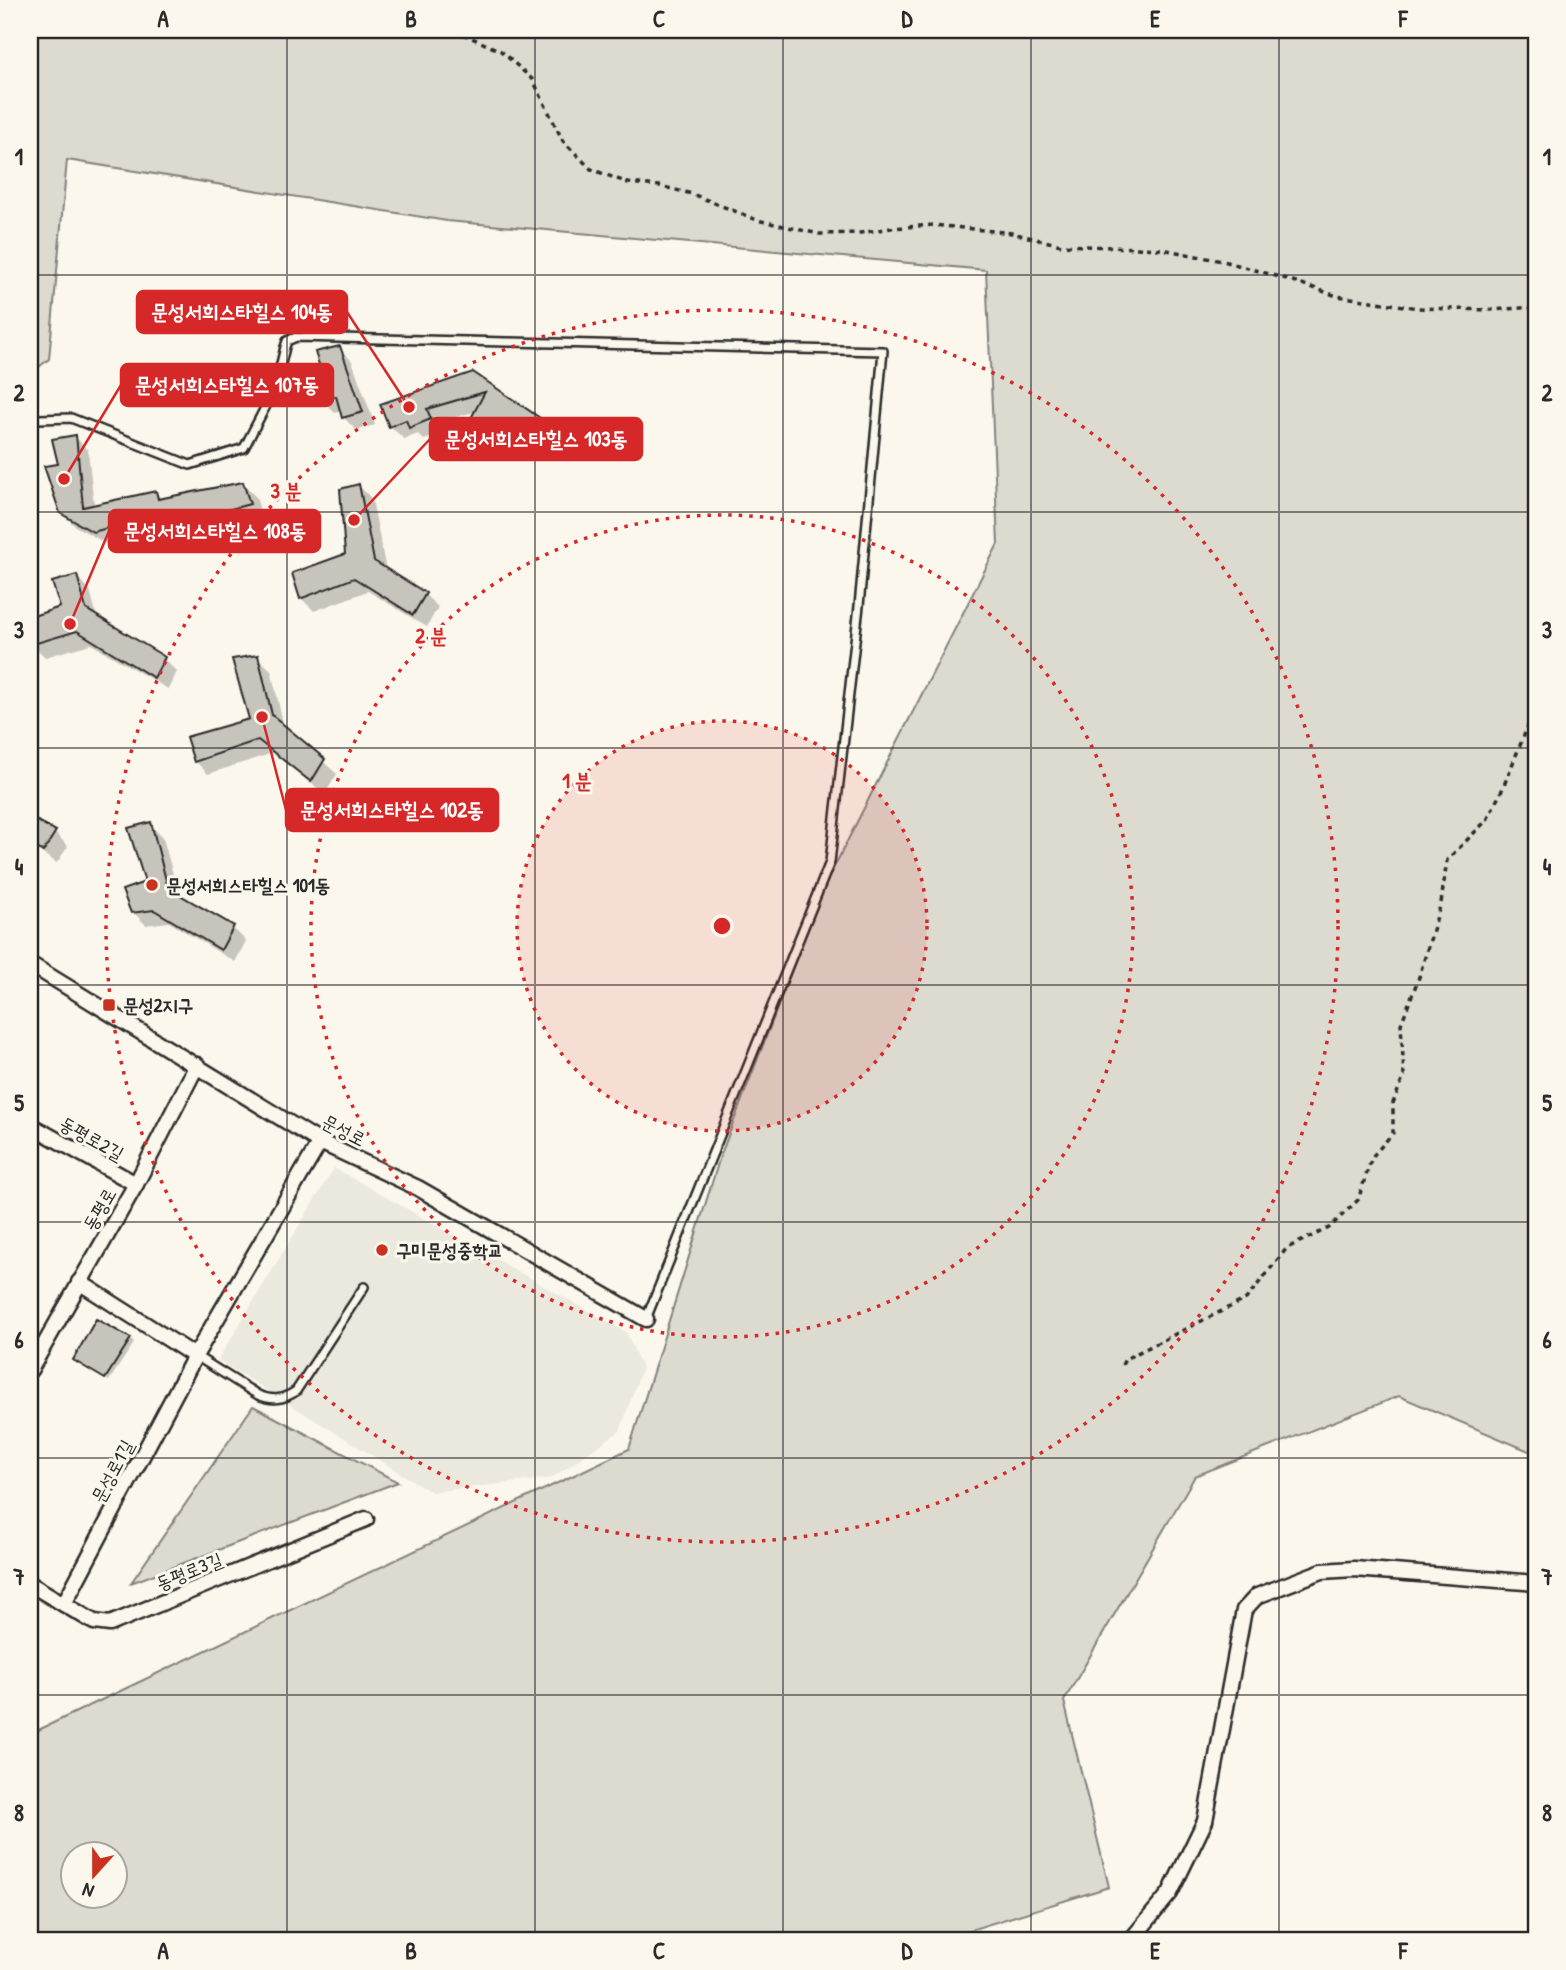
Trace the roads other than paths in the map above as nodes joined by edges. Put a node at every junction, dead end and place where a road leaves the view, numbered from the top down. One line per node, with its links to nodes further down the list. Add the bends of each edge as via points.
1 (30, 422): 9 (lane, via 71,418 190,465 244,448 268,402 285,346 296,337 883,351 830,862)
2 (30, 964): 3 (street, 문성로)
3 (197, 1065): 5 (street, 문성로); 6 (street, 동평로)
4 (30, 1125): 6 (street, 동평로2길)
5 (320, 1142): 9 (street, 문성로, via 418,1188); 10 (street, 문성로1길)
6 (136, 1184): 7 (street, 동평로)
7 (79, 1282): 10 (street); 11 (street, 동평로)
8 (364, 1287): 10 (lane, via 288,1397 267,1399)
9 (646, 1319)
10 (195, 1356): 15 (street, 문성로1길)
11 (30, 1370)
12 (366, 1519): 15 (street, 동평로3길, via 110,1624 94,1622)
13 (1536, 1583): 16 (street, via 1353,1569 1322,1571 1256,1595 1244,1610 1205,1821 1170,1893)
14 (30, 1584): 15 (street, 동평로3길)
15 (64, 1604)
16 (1131, 1940)

